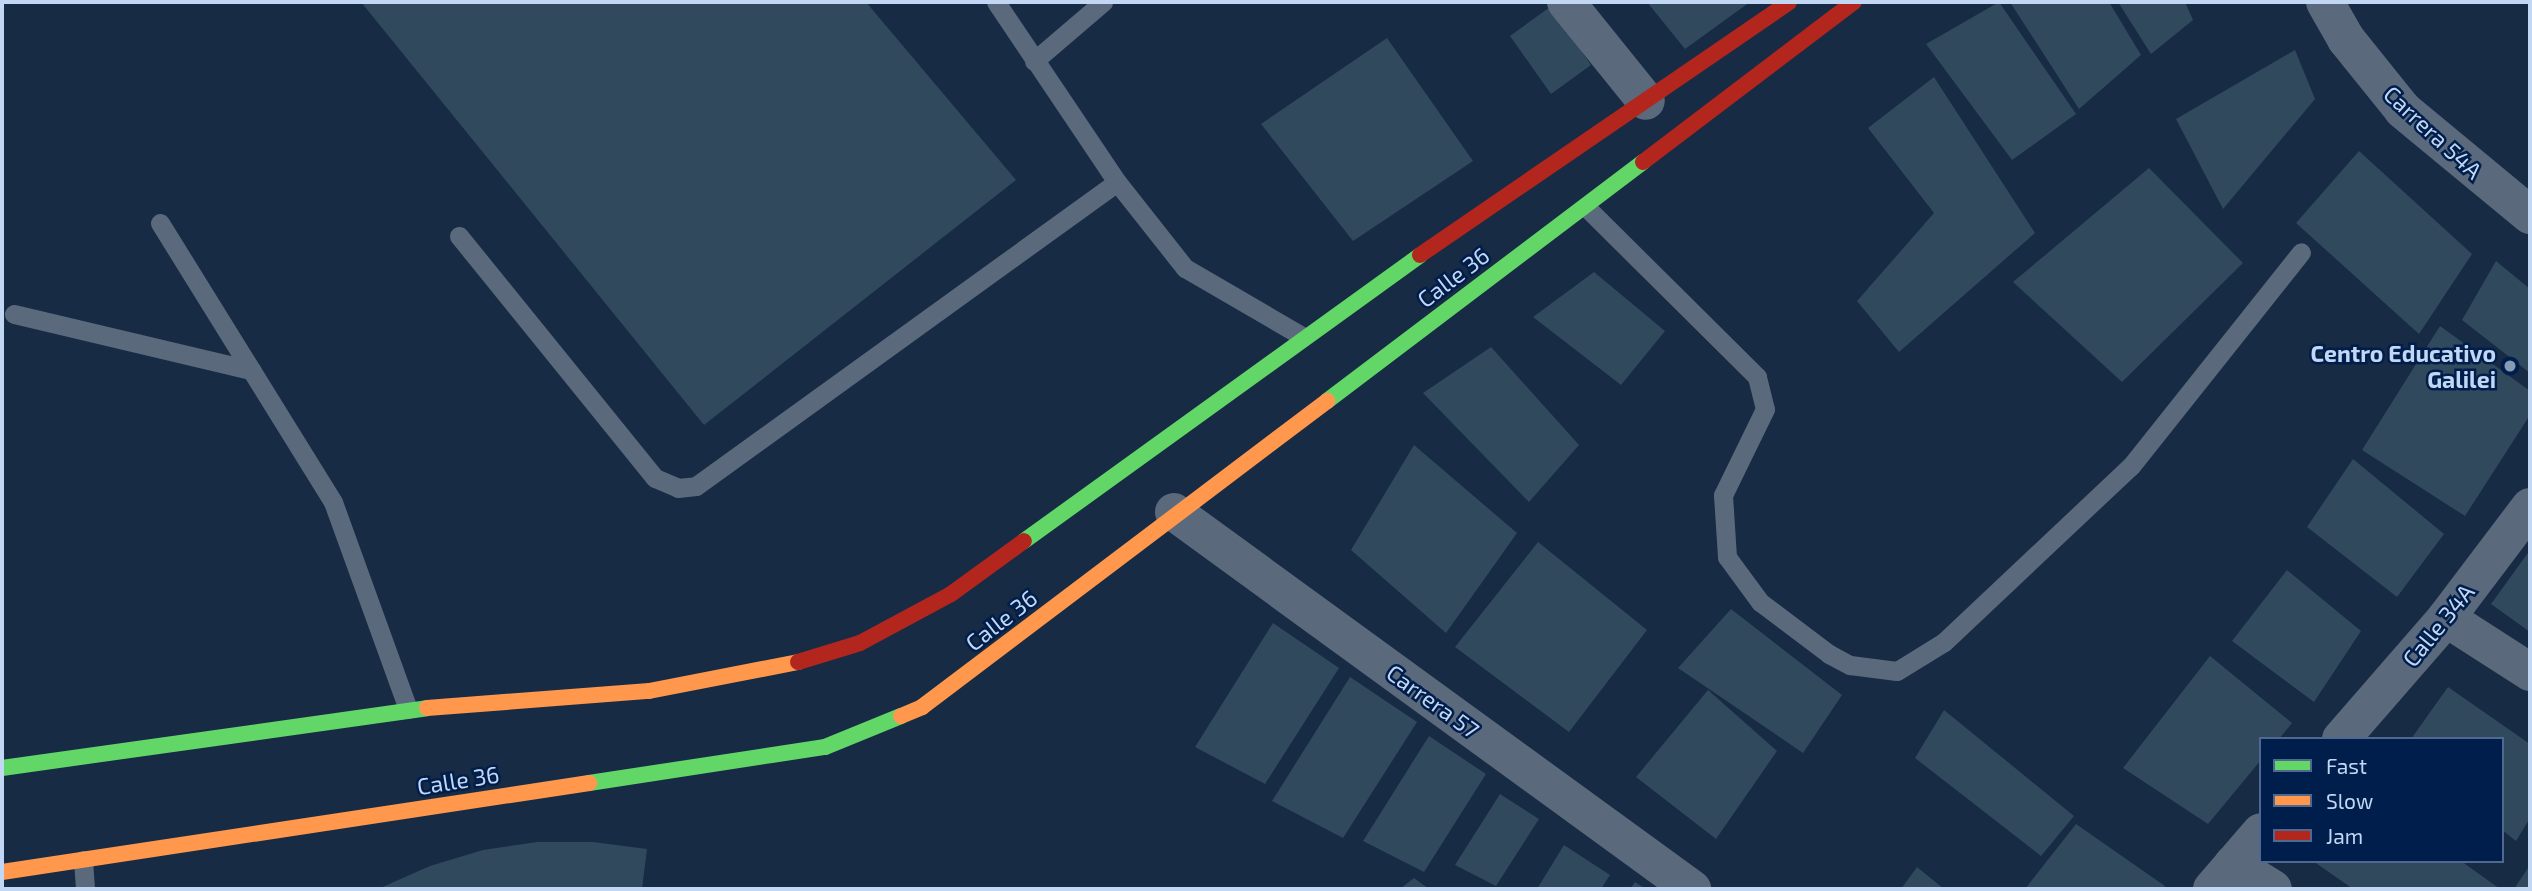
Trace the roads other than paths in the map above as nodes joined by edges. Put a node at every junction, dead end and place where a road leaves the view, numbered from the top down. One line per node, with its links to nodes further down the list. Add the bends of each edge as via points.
1 (996, 2): 7 (lane)
2 (1103, 2): 7 (lane)
3 (1566, 2): 8 (street)
4 (1789, 2): 8 (main road, Calle 36)
5 (1854, 2): 10 (main road, Calle 36)
6 (2325, 2): 11 (street, Carrera 54A, via 2346,39 2403,110)
7 (1034, 61): 9 (lane)
8 (1646, 101): 16 (main road, Calle 36)
9 (1117, 182): 13 (lane, via 696,486 678,488 655,478); 16 (lane, via 1185,268)
10 (1586, 207): 14 (lane, via 1757,377 1765,409 1723,495 1727,557 1760,602 1829,654 1850,665 1897,671 1944,642 2131,466); 19 (main road, Calle 36)
11 (2530, 215)
12 (160, 223): 17 (lane)
13 (459, 236)
14 (2301, 252)
15 (14, 314): 17 (lane)
16 (1302, 336): 22 (main road, Calle 36, via 951,594 860,643 770,670 649,691)
17 (251, 370): 22 (lane, via 333,502)
18 (2530, 507): 20 (street, Calle 34A)
19 (1174, 512): 26 (main road, Calle 36, via 922,707 825,747); 30 (street, Carrera 57)
20 (2446, 618): 21 (street); 23 (street, Calle 34A)
21 (2530, 672)
22 (408, 709): 24 (main road, Calle 36)
23 (2343, 737)
24 (2, 768)
25 (2259, 834): 28 (street)
26 (83, 860): 27 (main road, Calle 36); 29 (lane)
27 (2, 872)
28 (2223, 876): 31 (street)
29 (85, 889)
30 (1692, 889)
31 (2273, 889)

